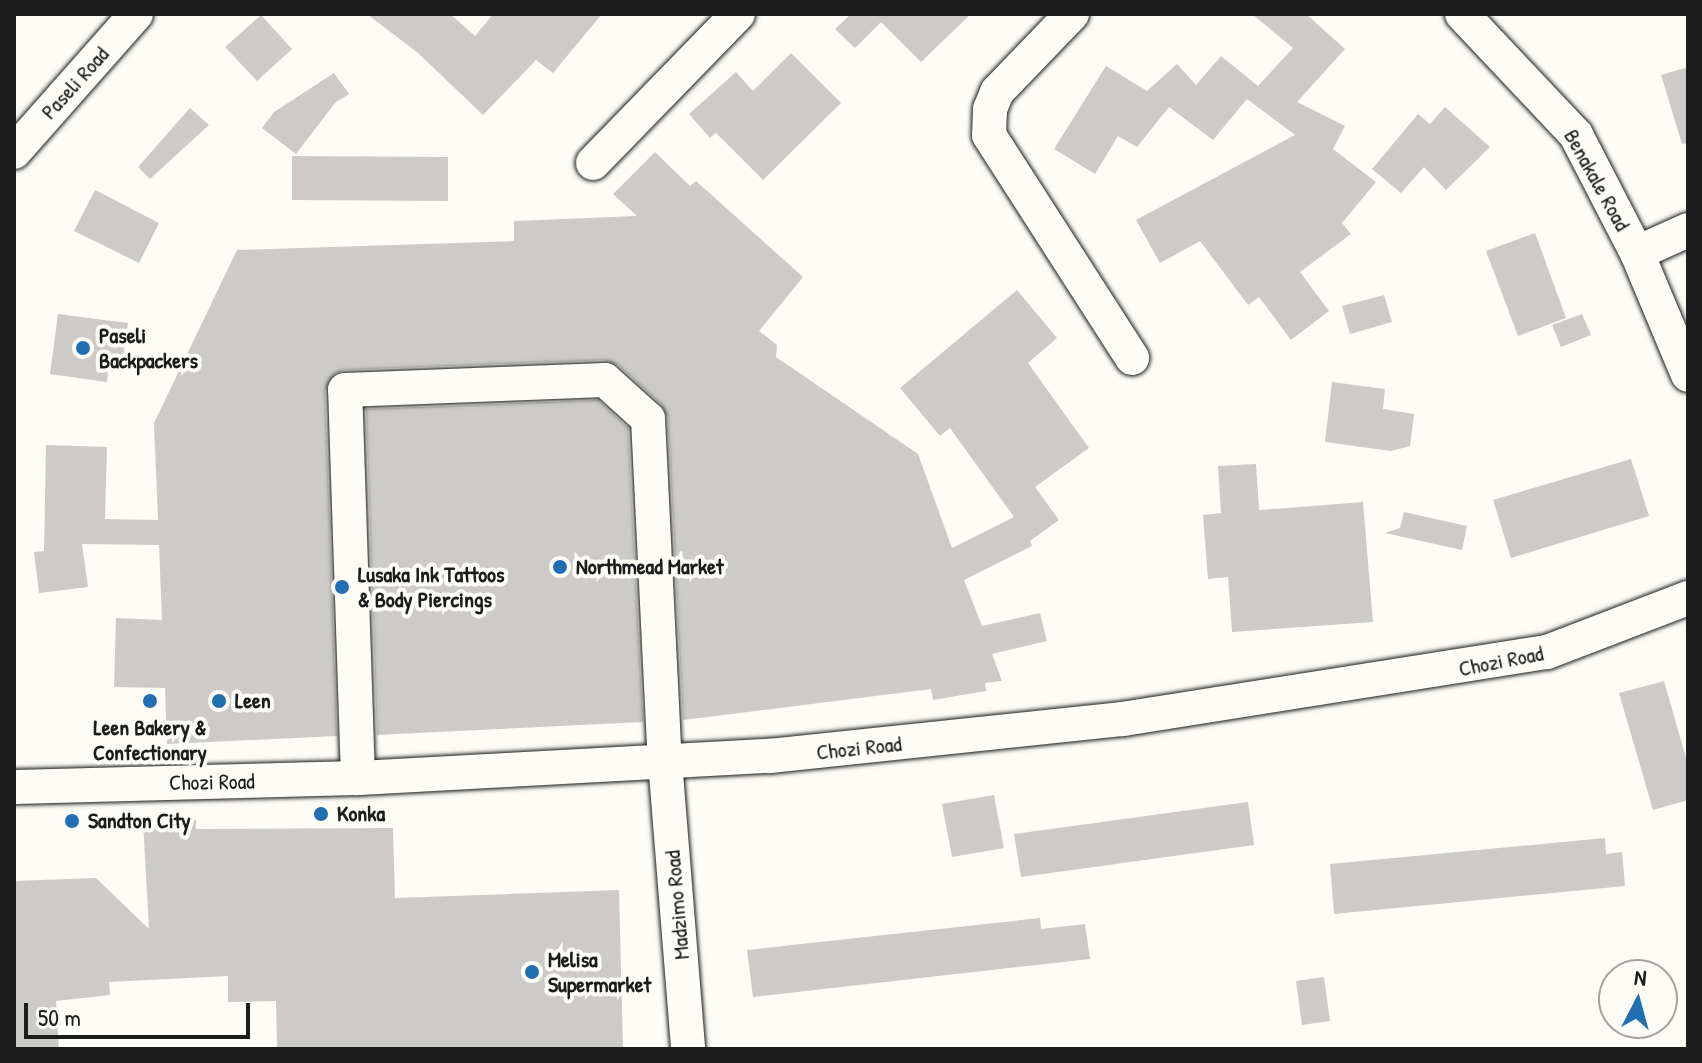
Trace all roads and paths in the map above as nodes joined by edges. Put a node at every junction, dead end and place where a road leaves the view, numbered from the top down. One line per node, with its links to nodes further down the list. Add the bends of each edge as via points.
1 (136, 14): 5 (street, Paseli Road)
2 (738, 14): 6 (street)
3 (1072, 14): 9 (street, via 997,92 989,135)
4 (1462, 14): 8 (street, Benakale Road, via 1576,135)
5 (14, 152)
6 (593, 163)
7 (1688, 230): 8 (street)
8 (1637, 253): 10 (street, Benakale Road)
9 (1132, 358)
10 (1688, 375)
11 (1688, 598): 12 (street, Chozi Road, via 1547,652 1433,674 1123,719 849,749)
12 (665, 761): 13 (street, Chozi Road); 13 (street, Madzimo Road, via 648,419 605,380 345,390); 15 (street, Madzimo Road)
13 (358, 778): 14 (street, Chozi Road)
14 (14, 787)
15 (688, 1049)

